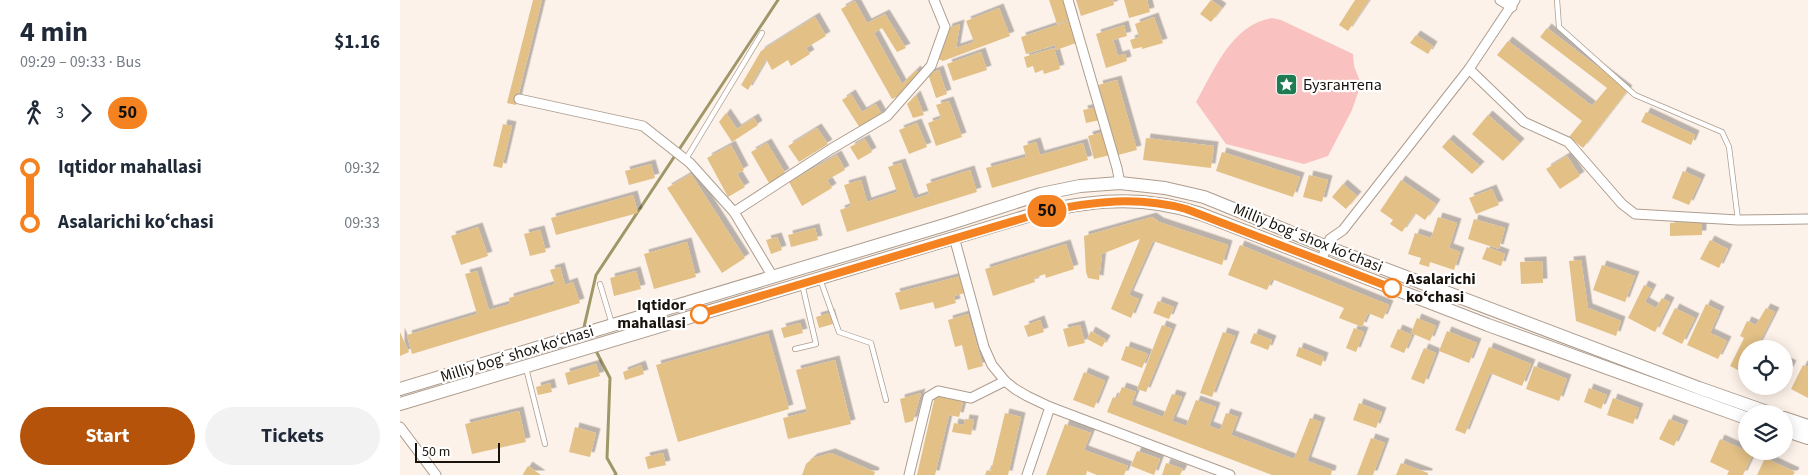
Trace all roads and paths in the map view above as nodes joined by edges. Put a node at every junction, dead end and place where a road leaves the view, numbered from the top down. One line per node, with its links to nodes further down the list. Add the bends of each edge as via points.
1 (934, 0): 11 (street, via 945,27 931,66 886,116)
2 (1068, 0): 10 (street)
3 (1500, 0): 5 (street)
4 (1557, 0): 13 (lane, via 1559,27 1635,95 1722,132 1730,147)
5 (1514, 3): 7 (street)
6 (762, 33): 9 (lane)
7 (1470, 69): 13 (street, via 1524,122 1568,142 1634,214); 15 (street, via 1343,230 1330,239)
8 (519, 99): 9 (street, via 643,126)
9 (680, 156): 11 (street)
10 (1120, 183): 15 (main road, Milliy bog‘ shox ko‘chasi, via 1165,188 1204,198); 17 (main road, Milliy bog‘ shox ko‘chasi, via 1080,186 1041,194)
11 (734, 212): 17 (street)
12 (1808, 219): 13 (street)
13 (1738, 220)
14 (954, 237): 16 (main road, Milliy bog‘ shox ko‘chasi, via 1073,205 1142,201 1172,205 1201,214); 18 (main road, Milliy bog‘ shox ko‘chasi); 27 (street, via 987,357)
15 (1327, 248): 16 (street); 21 (main road, Milliy bog‘ shox ko‘chasi)
16 (1322, 261): 22 (main road, Milliy bog‘ shox ko‘chasi)
17 (773, 277): 23 (main road, Milliy bog‘ shox ko‘chasi)
18 (820, 277): 19 (main road, Milliy bog‘ shox ko‘chasi); 30 (lane, via 839,332 871,343)
19 (802, 283): 24 (lane, via 816,344); 25 (main road, Milliy bog‘ shox ko‘chasi)
20 (600, 284): 23 (lane)
21 (1494, 310): 22 (main road); 32 (main road, Milliy bog‘ shox ko‘chasi)
22 (1488, 325): 34 (main road, Milliy bog‘ shox ko‘chasi)
23 (606, 327): 26 (main road, Milliy bog‘ shox ko‘chasi)
24 (795, 349)
25 (526, 366): 28 (main road, Milliy bog‘ shox ko‘chasi); 40 (lane)
26 (471, 368): 28 (main road); 29 (main road, Milliy bog‘ shox ko‘chasi)
27 (1005, 380): 33 (street); 42 (street, via 971,398 938,391 928,397)
28 (476, 382): 31 (main road, Milliy bog‘ shox ko‘chasi)
29 (400, 388)
30 (886, 400)
31 (400, 404)
32 (1747, 405)
33 (1050, 407): 43 (street); 44 (street)
34 (1738, 415)
35 (1793, 421): 36 (main road)
36 (1808, 426)
37 (400, 427): 41 (street)
38 (1793, 433): 39 (main road)
39 (1808, 438)
40 (546, 444)
41 (436, 475)
42 (910, 475)
43 (1027, 475)
44 (1230, 475)

